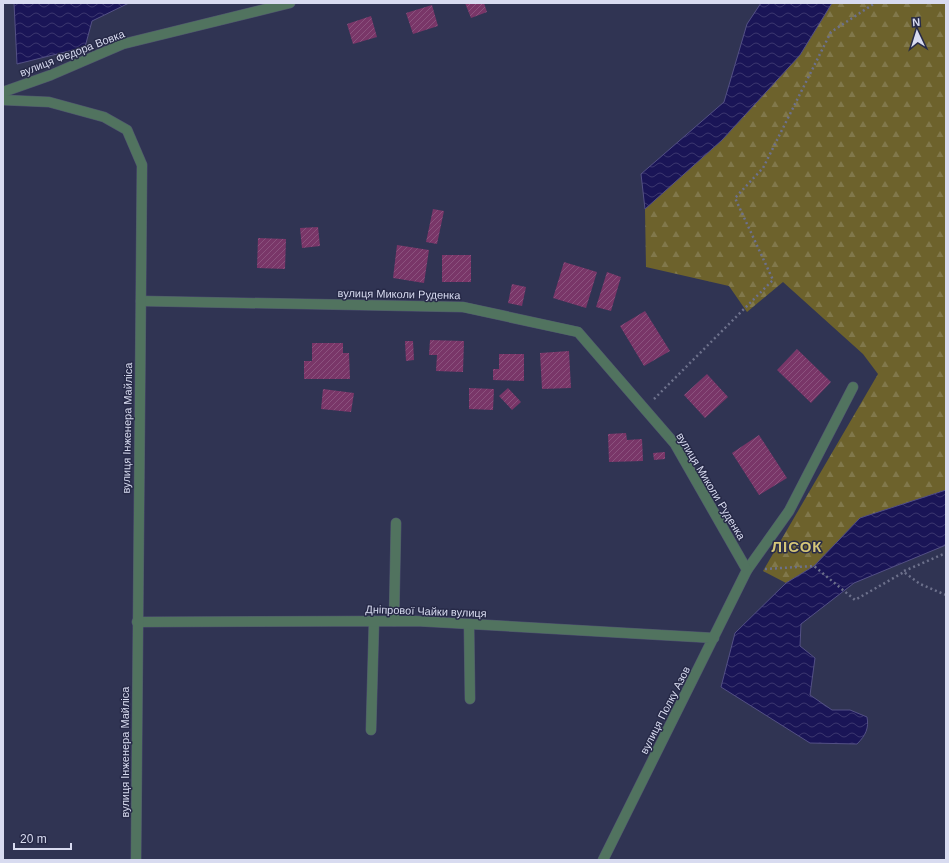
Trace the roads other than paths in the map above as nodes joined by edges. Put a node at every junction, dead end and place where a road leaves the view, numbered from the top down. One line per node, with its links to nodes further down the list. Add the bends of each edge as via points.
1 (290, 3): 2 (street, вулиця Федора Вовка, via 123,44 51,75)
2 (3, 92)
3 (3, 100): 4 (street, вулиця Інженера Майліса, via 49,102 104,117 127,130 142,165)
4 (141, 301): 7 (street, вулиця Миколи Руденка, via 463,307 578,332 675,444); 9 (street, вулиця Інженера Майліса)
5 (853, 388): 7 (street, вулиця Полку Азов, via 789,511)
6 (396, 524): 8 (street)
7 (747, 570): 12 (street, вулиця Полку Азов)
8 (394, 621): 10 (street, Дніпрової Чайки вулиця); 11 (street, Дніпрової Чайки вулиця)
9 (138, 622): 10 (street, Дніпрової Чайки вулиця); 15 (street, вулиця Інженера Майліса)
10 (374, 622): 14 (street)
11 (469, 624): 12 (street, Дніпрової Чайки вулиця); 13 (street)
12 (714, 638): 16 (street, вулиця Полку Азов)
13 (470, 699)
14 (371, 730)
15 (136, 860)
16 (603, 860)

